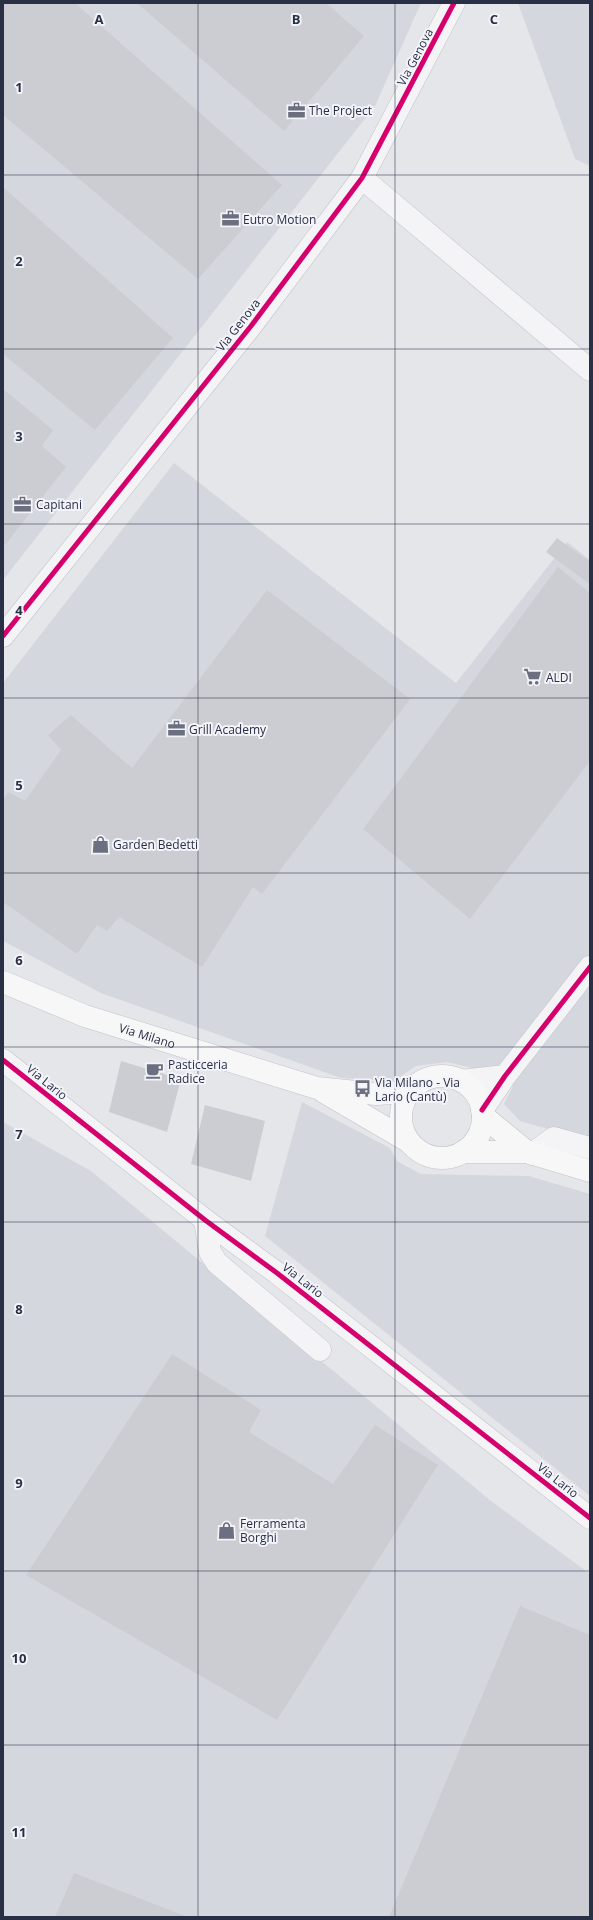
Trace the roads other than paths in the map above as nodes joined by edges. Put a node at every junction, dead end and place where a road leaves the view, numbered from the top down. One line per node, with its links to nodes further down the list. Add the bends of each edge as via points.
1 (454, 3): 2 (street, Via Genova)
2 (362, 178): 3 (street); 4 (street, Via Genova, via 251,326)
3 (590, 370)
4 (3, 636)
5 (590, 967): 8 (street)
6 (3, 982): 10 (main road, Via Milano, via 85,1016)
7 (3, 1060): 18 (street, Via Lario)
8 (505, 1076): 9 (street); 12 (street)
9 (461, 1081): 11 (main road, via 448,1076 434,1077 420,1082); 12 (main road, via 475,1093)
10 (318, 1088): 11 (main road, Via Milano, via 376,1094); 13 (main road, Via Milano)
11 (410, 1092): 13 (main road, via 403,1103 401,1116 402,1129)
12 (483, 1113): 15 (main road, via 481,1130 474,1143); 16 (main road)
13 (408, 1141): 15 (main road, via 416,1150 434,1157 452,1157)
14 (590, 1148): 16 (street, via 554,1138)
15 (463, 1152): 16 (main road)
16 (530, 1153): 17 (main road)
17 (590, 1171)
18 (204, 1220): 19 (street, via 210,1252 217,1263); 20 (street, Via Lario, via 277,1273)
19 (320, 1350)
20 (590, 1518)

